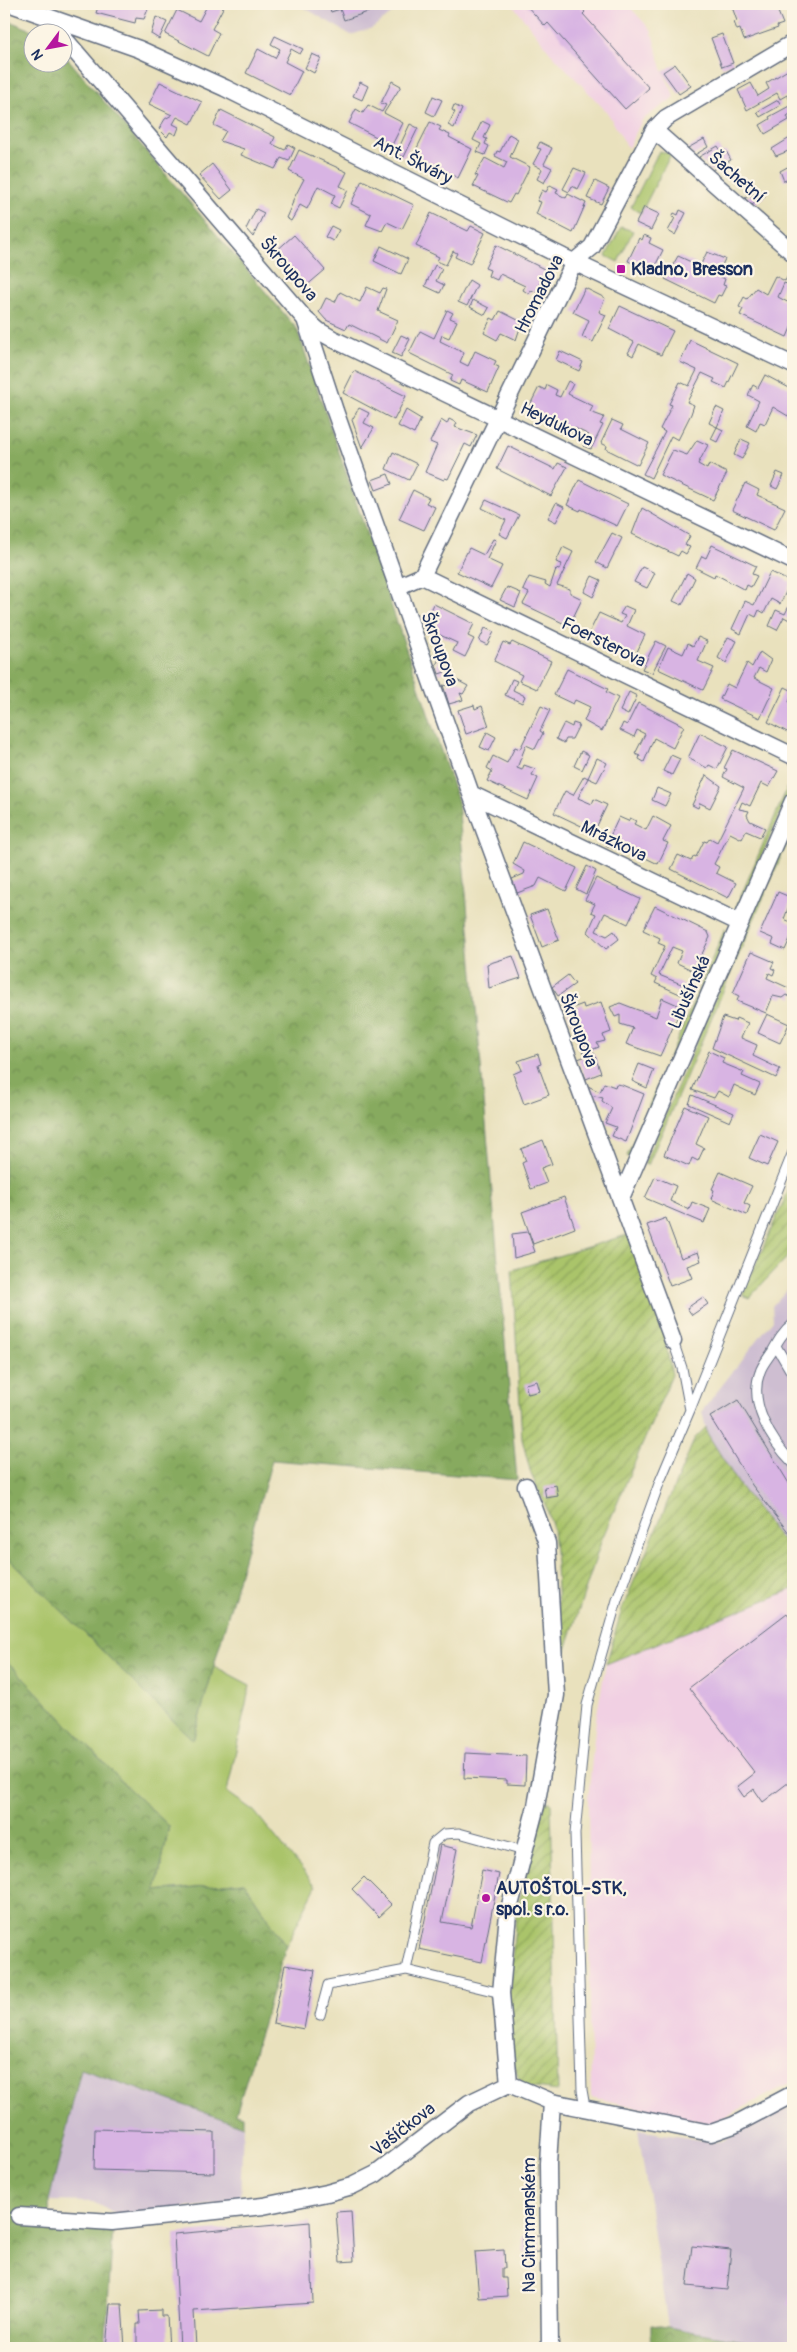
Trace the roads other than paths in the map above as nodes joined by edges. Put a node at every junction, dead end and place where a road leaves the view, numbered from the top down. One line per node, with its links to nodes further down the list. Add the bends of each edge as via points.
1 (10, 4): 2 (street, Ant. Škváry)
2 (48, 19): 3 (street); 8 (street, Ant. Škváry, via 98,33 225,88)
3 (51, 22)
4 (793, 43): 6 (street, Hromadova, via 666,118)
5 (72, 48): 9 (street, Škroupova)
6 (654, 130): 7 (street, Šachetní); 8 (street, Hromadova, via 592,247)
7 (793, 253)
8 (574, 262): 10 (street, Ant. Škváry); 11 (street, Hromadova)
9 (305, 319): 11 (street, Heydukova, via 333,339); 14 (street, Škroupova)
10 (793, 365)
11 (500, 419): 12 (street, Heydukova); 13 (street, Hromadova)
12 (793, 561)
13 (422, 576): 14 (street); 15 (street, Foersterova)
14 (397, 586): 16 (street, Škroupova)
15 (793, 756)
16 (471, 794): 18 (street, Mrázkova); 20 (street, Škroupova)
17 (793, 801): 18 (street, Libušínská)
18 (740, 924): 20 (street, Libušínská)
19 (793, 1152): 25 (lane)
20 (621, 1198): 22 (street, Škroupova)
21 (793, 1324): 23 (lane)
22 (673, 1341): 25 (lane)
23 (776, 1346): 24 (lane); 26 (lane, via 760,1371 756,1392 768,1427)
24 (793, 1375)
25 (690, 1410): 35 (lane, via 660,1481 617,1600 587,1705 575,1834)
26 (793, 1463)
27 (526, 1486): 28 (street, via 547,1543 556,1695 536,1806)
28 (524, 1851): 29 (lane, via 459,1833 444,1834 433,1843); 30 (street, via 508,1914)
29 (406, 1970): 30 (lane); 31 (lane, via 328,1985)
30 (501, 1993): 32 (street)
31 (320, 2015)
32 (509, 2084): 34 (street); 36 (street, Vašíčkova, via 469,2103 376,2174 352,2186 327,2193 263,2206 112,2222)
33 (793, 2094): 35 (street, via 712,2133)
34 (552, 2102): 35 (street); 37 (street, Na Cimrmanském, via 548,2163)
35 (585, 2108)
36 (19, 2216)
37 (550, 2348)

